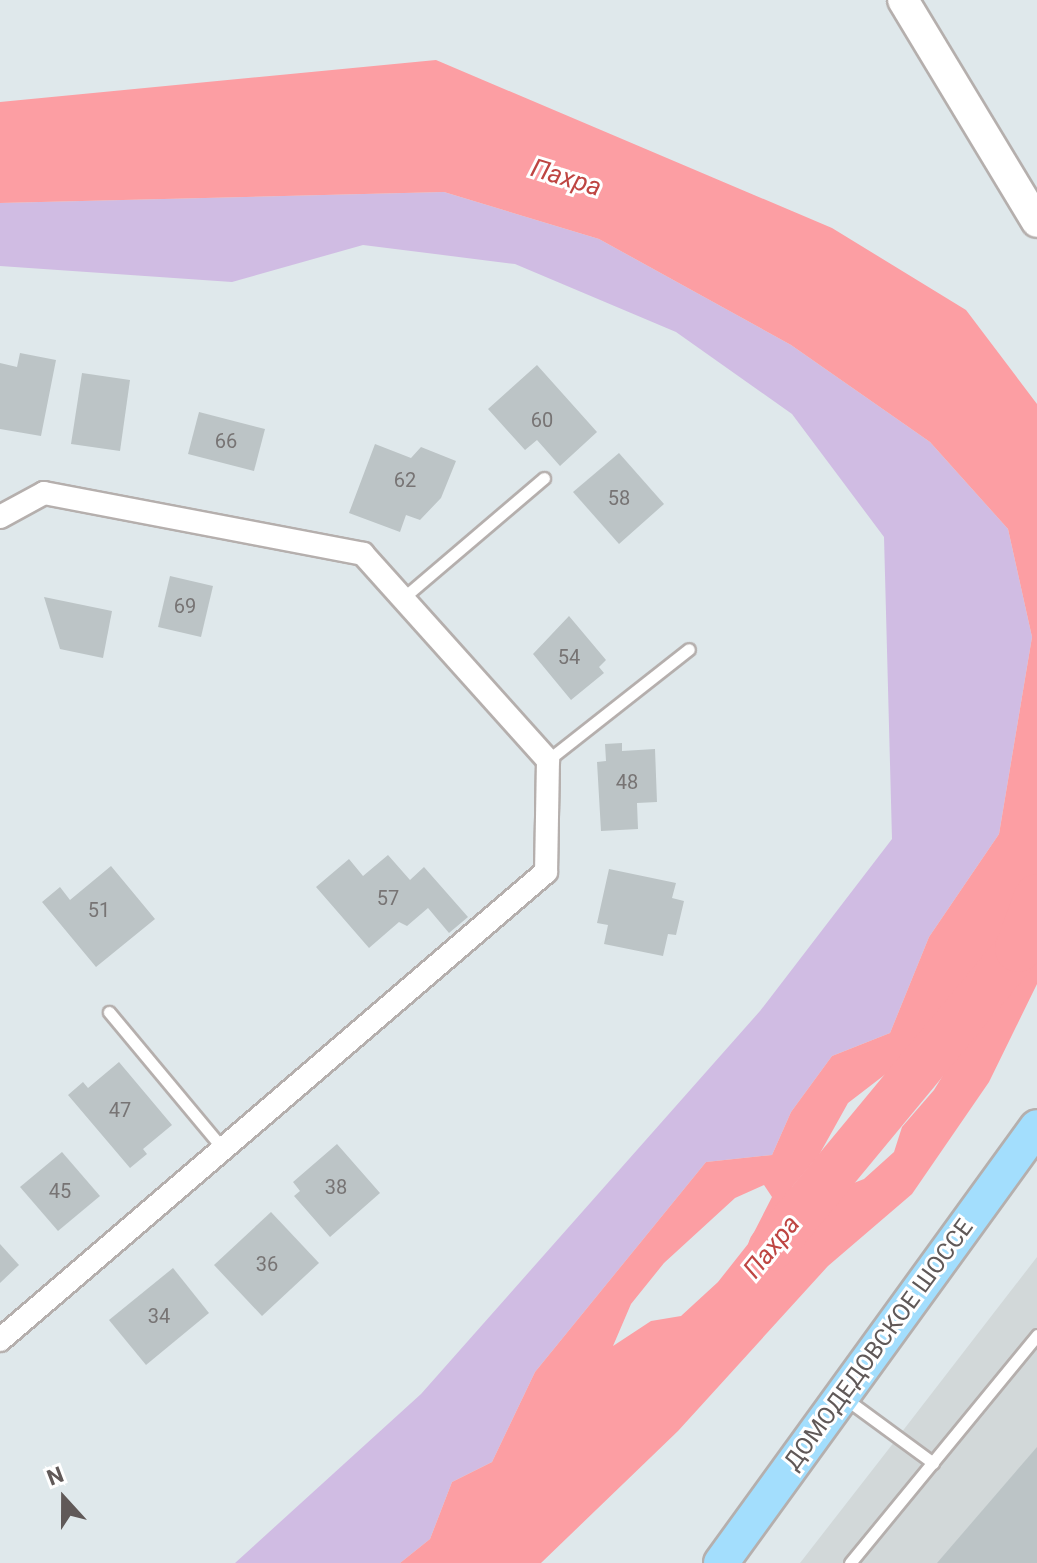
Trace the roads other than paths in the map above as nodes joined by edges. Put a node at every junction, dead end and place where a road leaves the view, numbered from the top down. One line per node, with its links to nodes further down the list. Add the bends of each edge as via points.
1 (903, 0): 2 (main road)
2 (1033, 203)
3 (544, 478): 5 (lane)
4 (0, 517): 5 (street, via 15,504 44,493 363,554)
5 (403, 598): 7 (street)
6 (689, 649): 7 (lane)
7 (548, 760): 10 (street, via 546,872)
8 (109, 1012): 10 (lane)
9 (1037, 1127): 13 (main road, ДОМОДЕДОВСКОЕ ШОССЕ)
10 (223, 1149): 12 (street)
11 (1037, 1335): 14 (lane)
12 (0, 1340)
13 (842, 1396): 14 (lane); 15 (main road, ДОМОДЕДОВСКОЕ ШОССЕ)
14 (933, 1463): 16 (lane)
15 (721, 1563)
16 (850, 1563)

